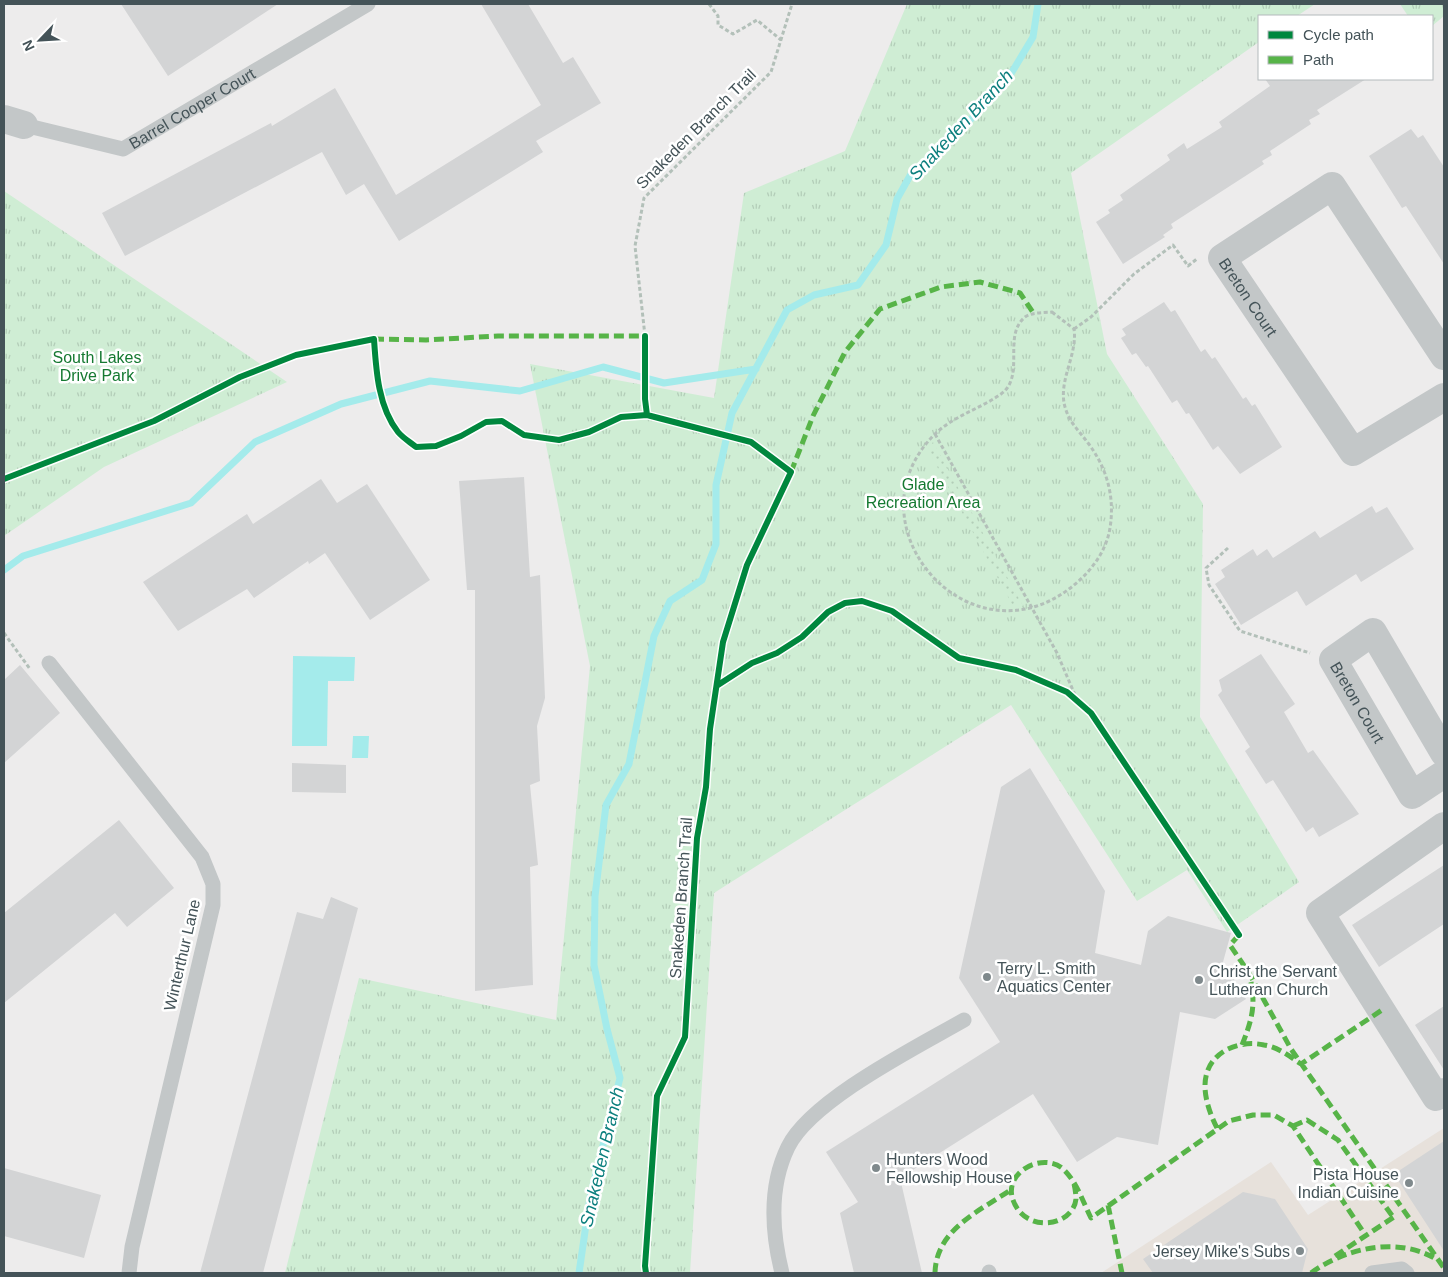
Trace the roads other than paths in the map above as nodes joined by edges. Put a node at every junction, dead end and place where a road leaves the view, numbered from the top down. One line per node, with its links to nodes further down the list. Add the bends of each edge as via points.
1 (368, 4): 2 (lane, Barrel Cooper Court, via 123,148)
2 (14, 122)
3 (1444, 356): 4 (street, Breton Court, via 1332,186 1222,258 1353,452)
4 (1444, 397)
5 (49, 663): 11 (lane, Winterthur Lane, via 189,838 206,864 213,884 213,905 132,1247)
6 (1444, 753): 7 (street, Breton Court, via 1373,632 1332,660 1412,795)
7 (1444, 774)
8 (1444, 826): 10 (street, via 1320,913 1436,1097)
9 (964, 1020): 12 (lane, via 816,1112 788,1147 774,1192 776,1249)
10 (1444, 1092)
11 (129, 1273)
12 (782, 1273)
13 (1372, 1273): 14 (lane, via 1402,1269)
14 (1407, 1273)

